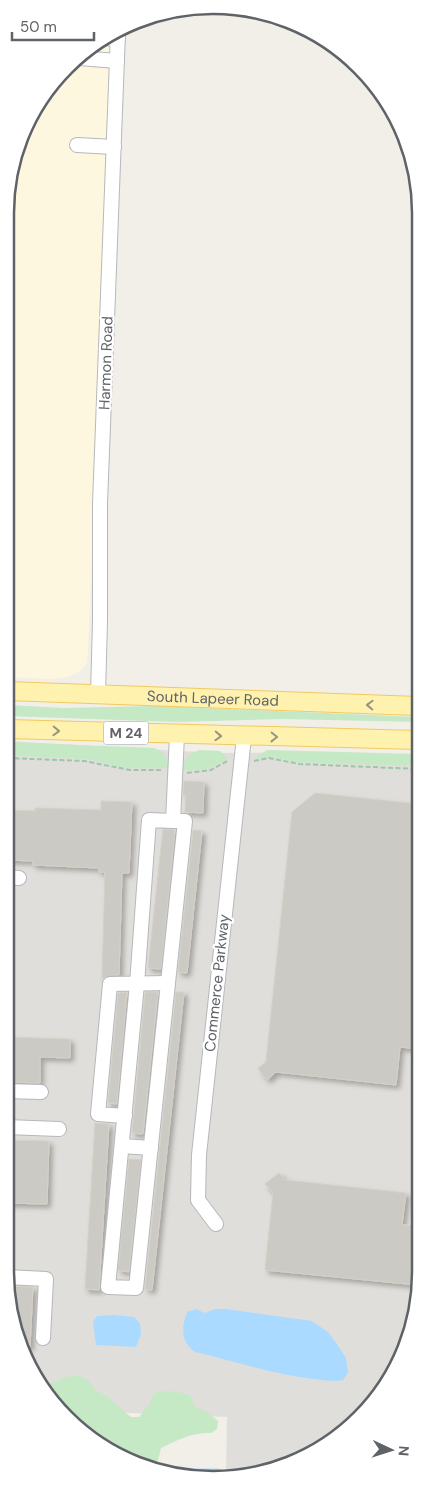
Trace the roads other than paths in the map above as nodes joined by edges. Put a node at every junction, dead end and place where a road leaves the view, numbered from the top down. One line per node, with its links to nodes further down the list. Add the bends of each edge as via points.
1 (118, 38): 3 (street, Harmon Road)
2 (87, 59): 3 (street)
3 (117, 61): 5 (street, Harmon Road)
4 (77, 145): 5 (street)
5 (114, 147): 7 (street, Harmon Road, via 100,504)
6 (14, 691): 7 (main road, South Lapeer Road)
7 (98, 694): 8 (main road, South Lapeer Road, one-way to 7)
8 (412, 706)
9 (14, 729): 10 (main road, M 24, one-way to 10)
10 (177, 735): 11 (main road, M 24, one-way to 11); 13 (street)
11 (244, 737): 12 (main road, M 24, one-way to 12); 23 (street, Commerce Parkway, via 199,1155 198,1200)
12 (412, 740)
13 (172, 821): 14 (street, via 185,821); 15 (street, via 149,820)
14 (168, 983): 15 (street); 22 (street)
15 (137, 984): 18 (street); 18 (street, via 110,984 98,1114)
16 (14, 1091): 17 (street)
17 (41, 1092)
18 (124, 1116): 21 (street)
19 (14, 1127): 20 (street)
20 (59, 1129)
21 (122, 1146): 22 (street); 22 (street, via 108,1287 136,1288)
22 (151, 1148)
23 (216, 1224)
24 (14, 1277): 25 (street, via 46,1279)
25 (43, 1338)

